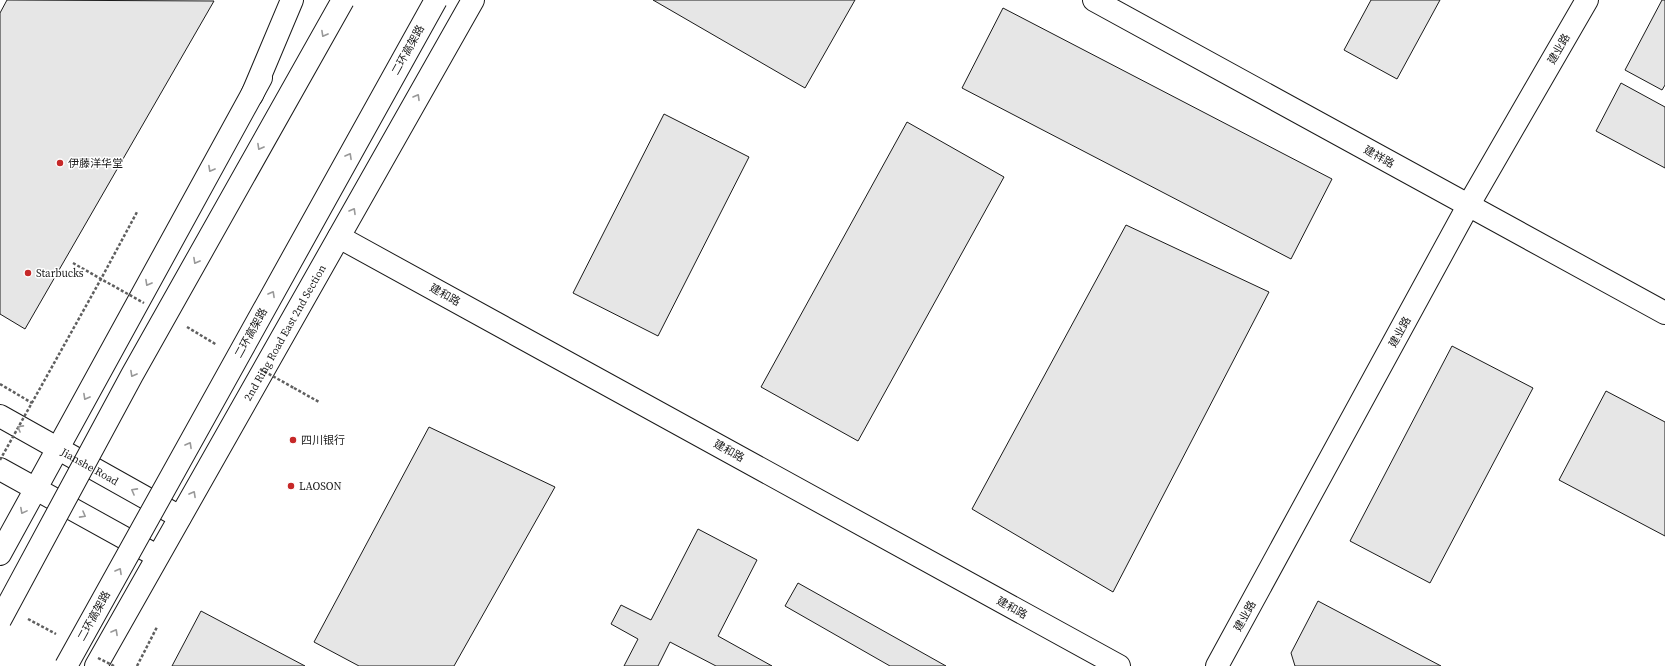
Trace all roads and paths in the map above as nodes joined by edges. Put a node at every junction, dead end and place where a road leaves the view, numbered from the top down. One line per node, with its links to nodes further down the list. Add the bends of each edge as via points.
1 (292, 0): 8 (main road)
2 (304, 0): 8 (main road)
3 (343, 0): 30 (main road, one-way to 30, bridge, via 132,375)
4 (436, 0): 32 (main road, 二环高架路, one-way to 4, bridge)
5 (473, 0): 11 (main road, 2nd Ring Road East 2nd Section, one-way to 5)
6 (1094, 0): 9 (main road, 建祥路)
7 (1587, 0): 9 (main road, 建业路)
8 (252, 95): 23 (main road, one-way to 23)
9 (1468, 206): 15 (main road, 建祥路); 36 (main road, 建业路)
10 (137, 212): 13 (path)
11 (338, 236): 27 (main road, 2nd Ring Road East 2nd Section, one-way to 11); 35 (main road, 建和路)
12 (73, 263): 13 (path)
13 (101, 279): 14 (path, bridge); 21 (path, bridge)
14 (149, 306)
15 (1665, 313)
16 (184, 326): 17 (path, bridge)
17 (218, 345)
18 (253, 365): 20 (path, bridge)
19 (0, 384): 21 (path)
20 (319, 402)
21 (32, 403): 24 (path, bridge)
22 (0, 416): 23 (main road, Jianshe Road, one-way to 22)
23 (57, 448): 26 (main road); 27 (main road, Jianshe Road, one-way to 23)
24 (0, 460)
25 (0, 469): 26 (main road)
26 (35, 488): 28 (main road, one-way to 28); 29 (main road, one-way to 29)
27 (180, 517): 29 (main road, 2nd Ring Road East 2nd Section)
28 (0, 554)
29 (157, 556): 33 (main road, 2nd Ring Road East 2nd Section, one-way to 29)
30 (0, 620)
31 (157, 627): 34 (path)
32 (66, 666)
33 (96, 666)
34 (137, 666)
35 (1119, 666)
36 (1217, 666)

